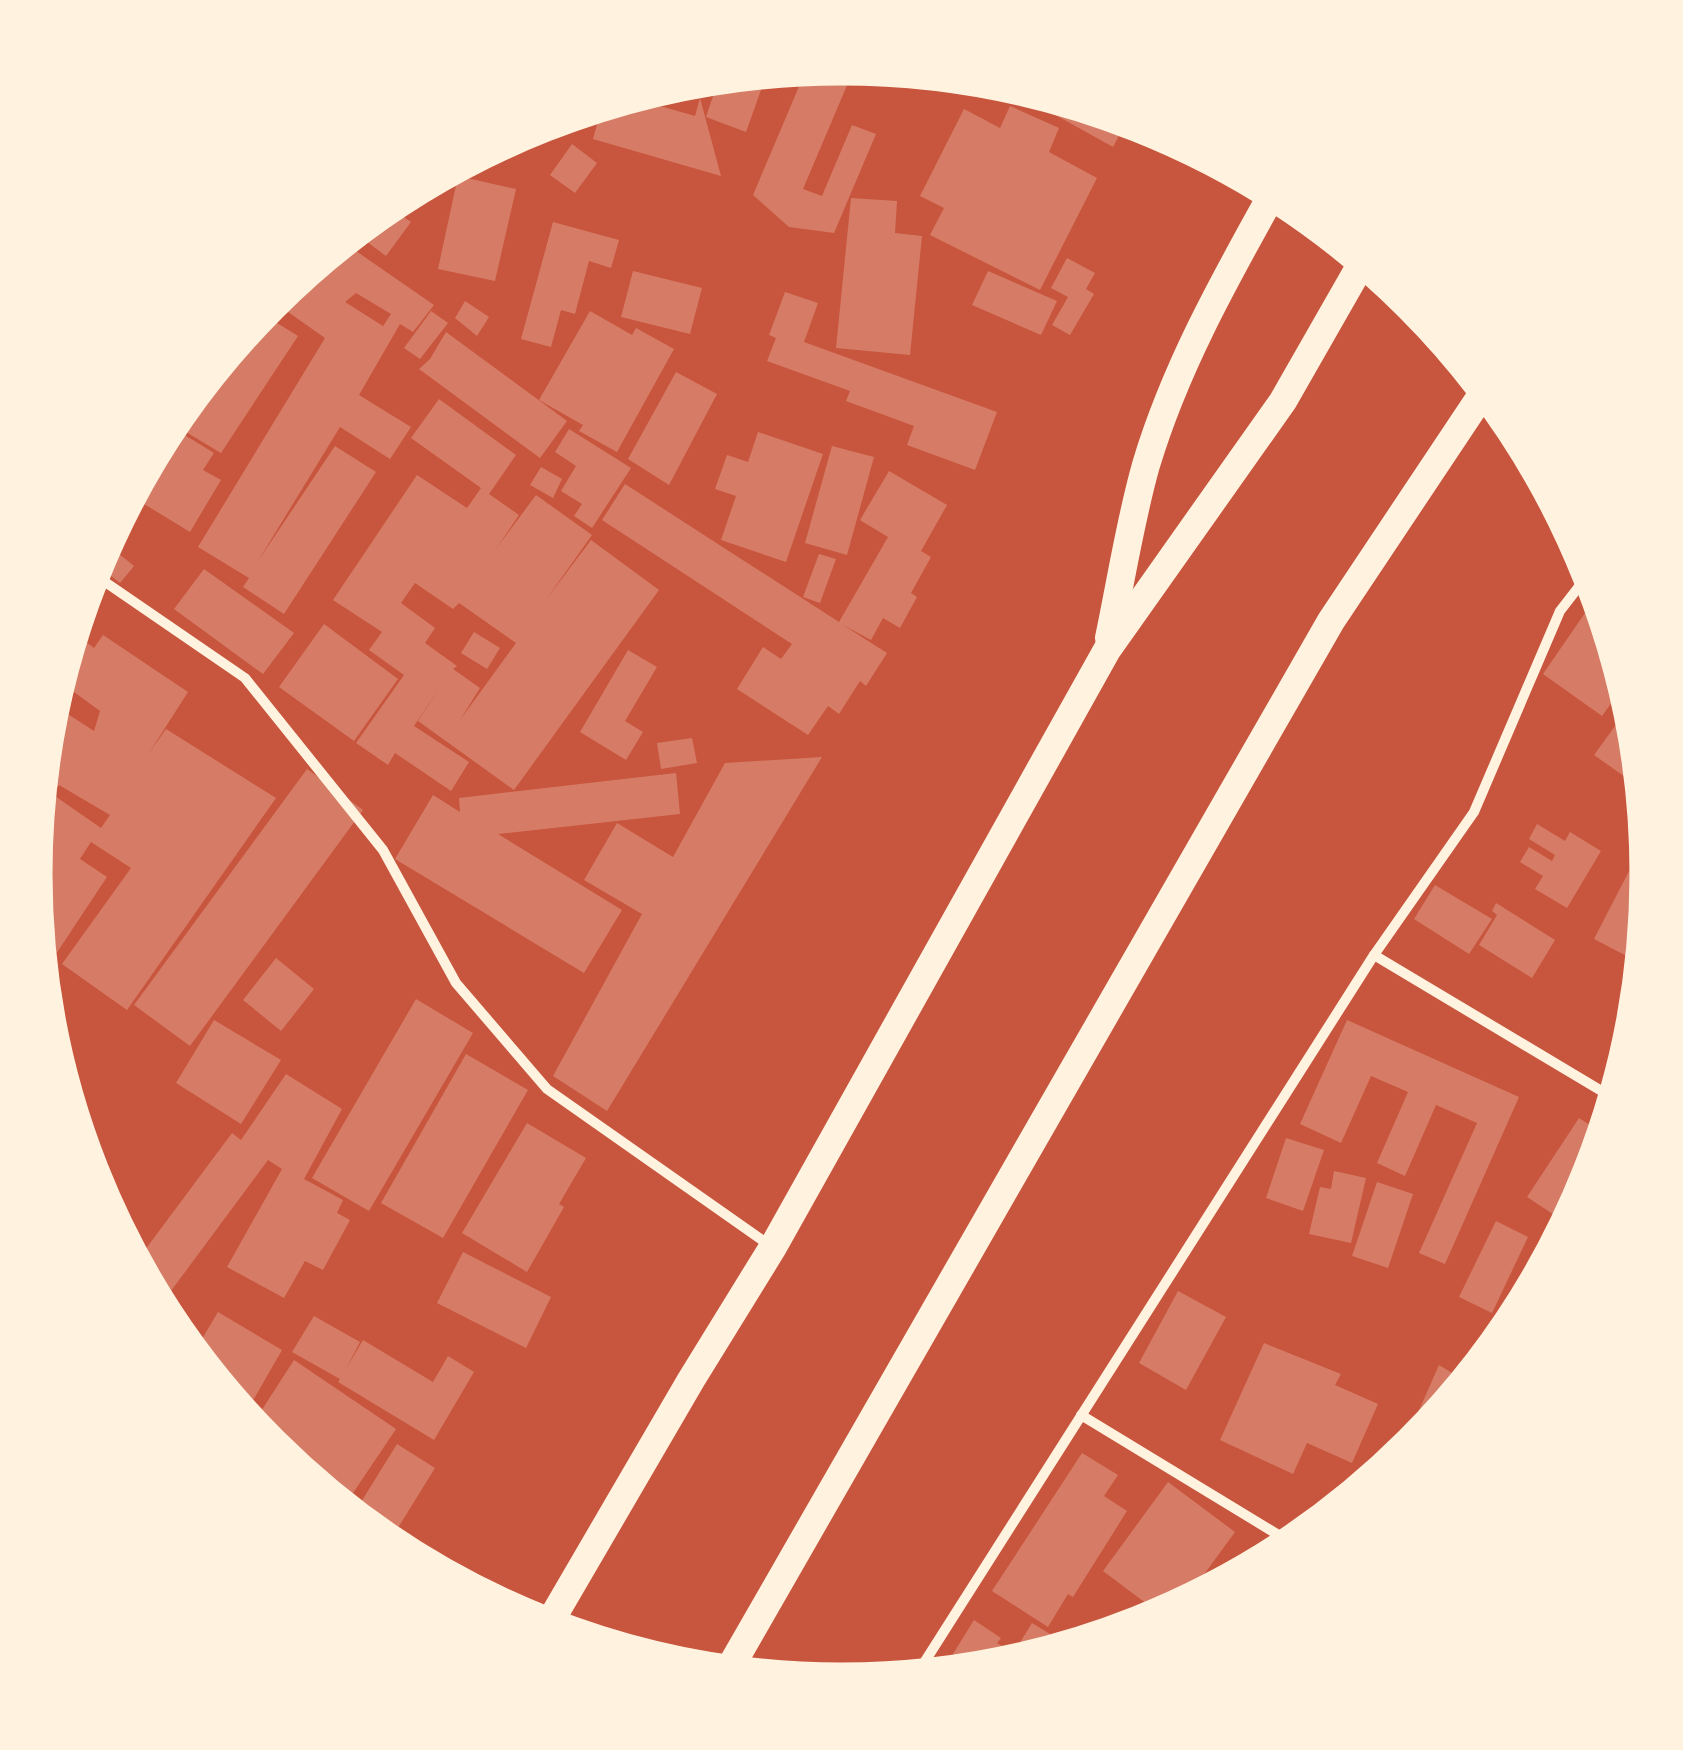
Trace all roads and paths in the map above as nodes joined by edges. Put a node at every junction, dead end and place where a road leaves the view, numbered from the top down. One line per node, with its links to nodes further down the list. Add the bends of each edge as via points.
1 (1266, 208): 6 (highway, via 1170,396 1146,467)
2 (1356, 274): 6 (highway, via 1283,401)
3 (1476, 403): 13 (highway, via 1331,621)
4 (106, 583): 9 (street, via 245,678 383,850 456,983 548,1089)
5 (1579, 587): 7 (street, via 1560,611 1474,812)
6 (1106, 650): 9 (highway)
7 (1374, 955): 8 (street); 10 (street)
8 (1602, 1092)
9 (773, 1247): 12 (highway)
10 (1081, 1415): 11 (street); 14 (street)
11 (1279, 1534)
12 (556, 1612)
13 (735, 1659)
14 (924, 1662)

